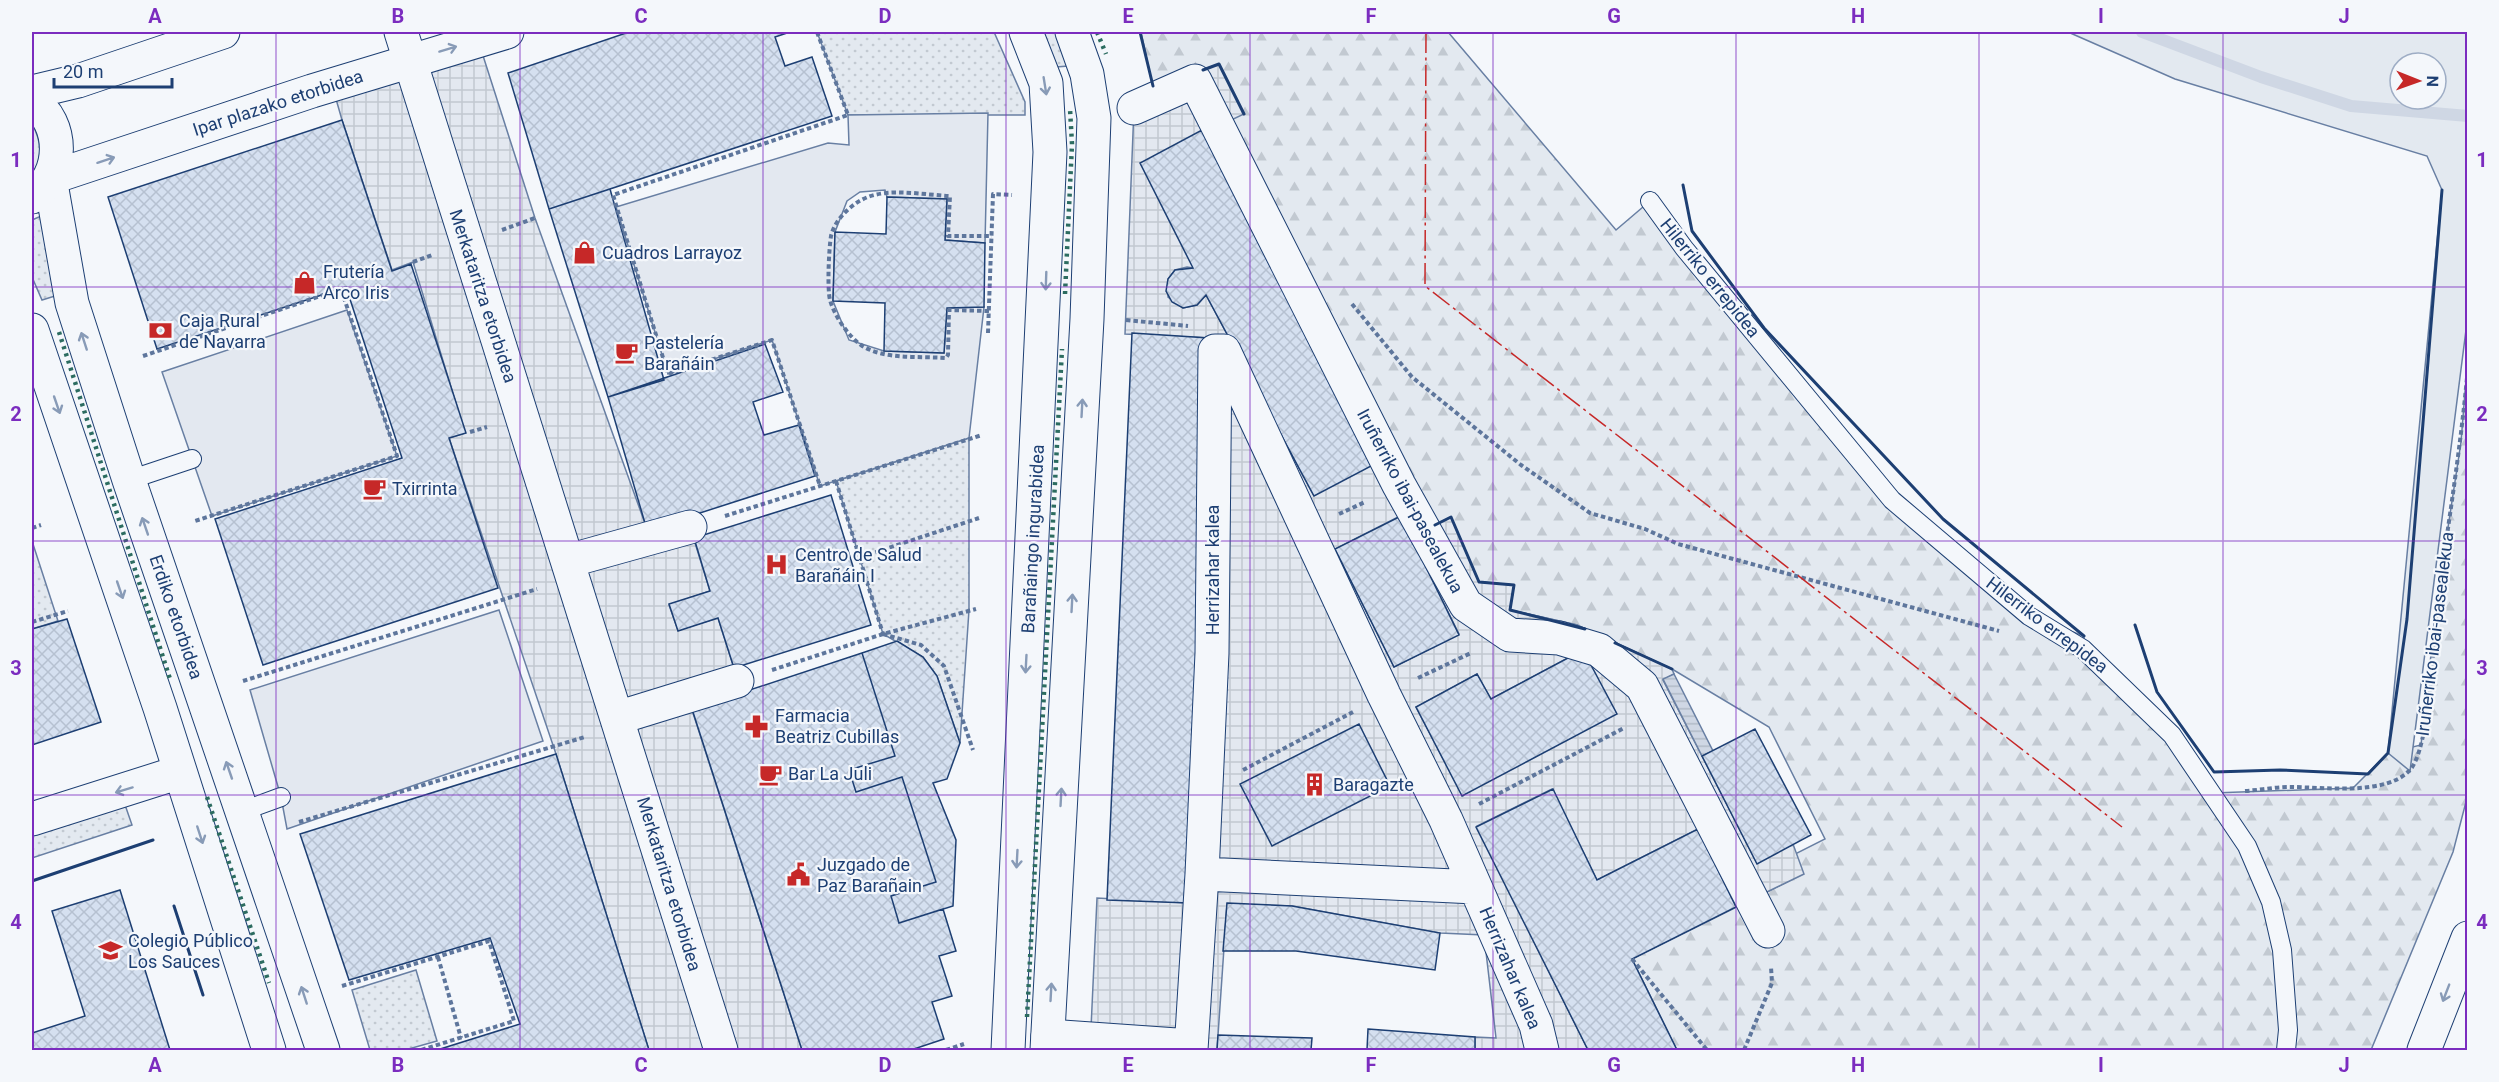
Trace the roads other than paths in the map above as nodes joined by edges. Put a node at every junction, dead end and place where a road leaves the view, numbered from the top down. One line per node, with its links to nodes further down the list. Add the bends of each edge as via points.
1 (223, 32): 6 (street)
2 (507, 32): 5 (street, Ipar plazako etorbidea, one-way to 2)
3 (1026, 32): 31 (street, Barañaingo ingurabidea, one-way to 31, via 1046,83 1050,152)
4 (1072, 32): 26 (street, one-way to 4, via 1094,118 1087,74)
5 (405, 46): 9 (street, Ipar plazako etorbidea, one-way to 5); 15 (street, Merkataritza etorbidea)
6 (32, 93)
7 (32, 101): 9 (street, Erdiko etorbidea, via 50,121 57,139 56,159)
8 (1134, 108): 24 (street, Iruñerriko ibai-pasealekua, via 1194,81 1399,485 1466,605 1510,635 1559,638 1599,650 1642,686)
9 (41, 187): 13 (street, Erdiko etorbidea, one-way to 9, via 72,303 53,209)
10 (1650, 201): 33 (lane, Hilerriko errepidea, via 1684,248 1892,500 2029,616 2083,649 2172,735 2247,846 2271,902 2282,950)
11 (32, 330): 18 (street, one-way to 18)
12 (192, 459): 13 (lane)
13 (129, 480): 20 (street, Erdiko etorbidea, one-way to 13)
14 (690, 527): 15 (street)
15 (570, 569): 17 (street, Merkataritza etorbidea)
16 (737, 681): 17 (street)
17 (619, 722): 30 (street, Merkataritza etorbidea)
18 (180, 772): 21 (street, one-way to 21); 28 (street, one-way to 28)
19 (281, 797): 20 (lane)
20 (243, 810): 29 (street, Erdiko etorbidea, one-way to 20)
21 (32, 819)
22 (1203, 874): 23 (street, Herrizahar kalea); 23 (street, Herrizahar kalea, via 1212,653 1215,351 1224,351); 27 (street, Herrizahar kalea)
23 (1475, 887): 32 (street, Herrizahar kalea, via 1536,1025)
24 (1768, 931)
25 (2468, 938): 34 (street, one-way to 34)
26 (1048, 1043): 27 (street, Herrizahar kalea)
27 (1191, 1048)
28 (269, 1050)
29 (323, 1050)
30 (721, 1050)
31 (1008, 1050)
32 (1542, 1050)
33 (2286, 1050)
34 (2424, 1050)

